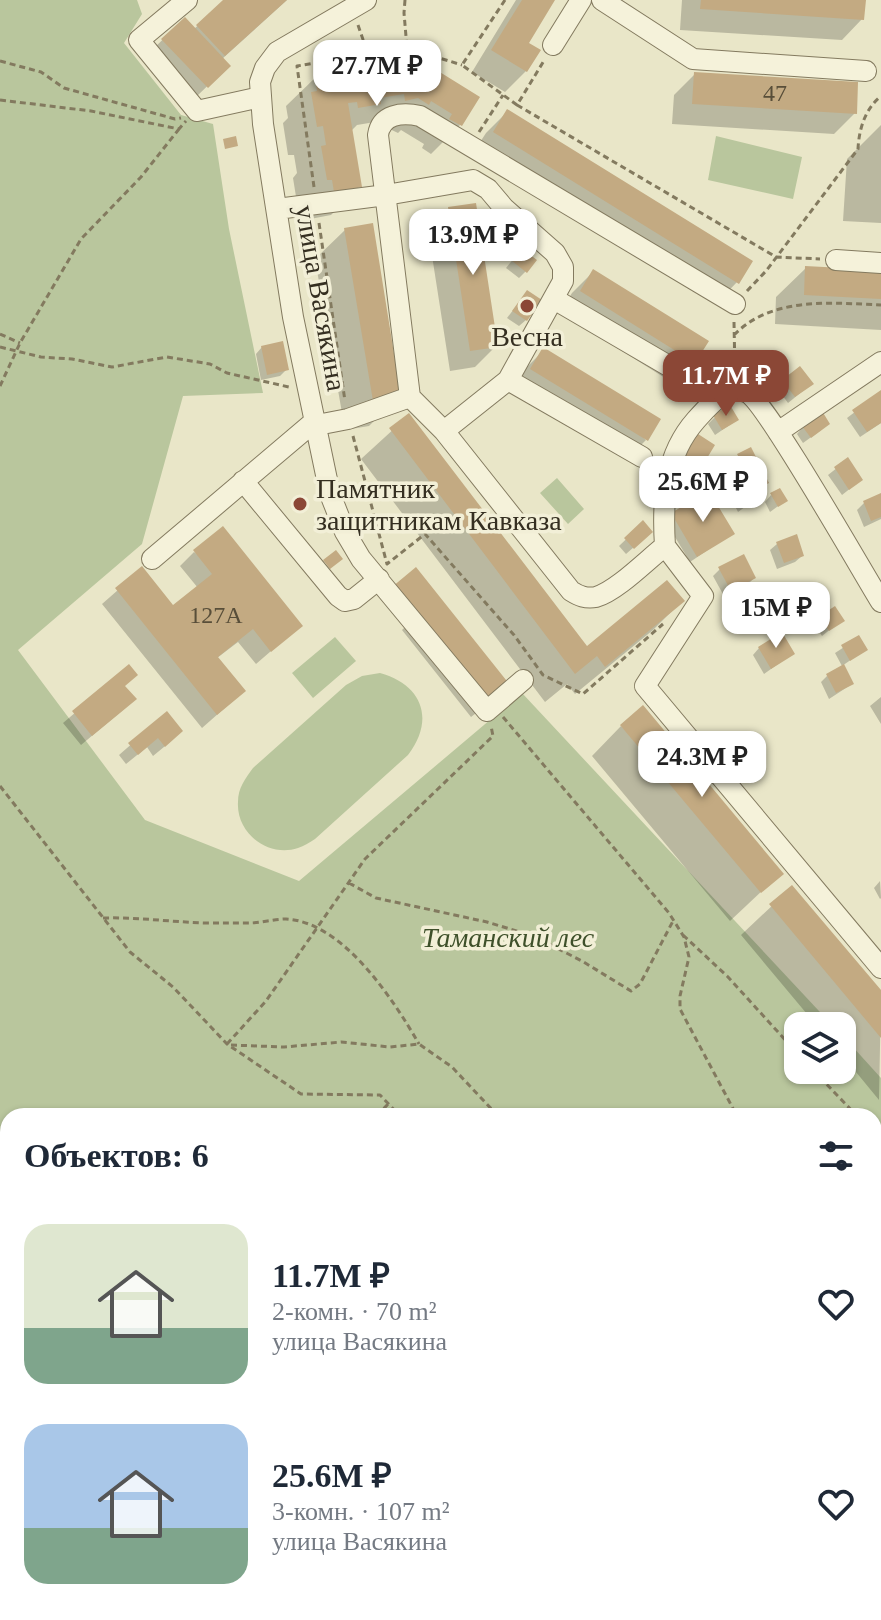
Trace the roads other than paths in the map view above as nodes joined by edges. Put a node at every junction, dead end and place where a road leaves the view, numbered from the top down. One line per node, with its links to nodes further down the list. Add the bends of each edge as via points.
1 (187, 0): 7 (street, via 139,40 197,111)
2 (581, 0): 5 (street)
3 (602, 0): 6 (street, via 693,59)
4 (359, 5): 7 (street, улица Васякина, via 277,52 260,82)
5 (553, 45)
6 (866, 71)
7 (261, 97): 11 (street, улица Васякина)
8 (490, 158): 9 (street); 10 (street, via 420,116 405,112 385,119 378,135); 15 (street)
9 (473, 180): 10 (street); 14 (street, via 555,253 563,281)
10 (386, 195): 11 (street); 19 (street)
11 (277, 209): 20 (street, улица Васякина)
12 (836, 260): 13 (street)
13 (881, 263)
14 (554, 299): 17 (street); 18 (street)
15 (735, 304)
16 (881, 362): 22 (street)
17 (691, 379)
18 (508, 380): 21 (street); 23 (street)
19 (410, 397): 20 (street, улица Васякина, via 348,419); 21 (street)
20 (316, 423): 24 (street); 27 (street, via 330,494 345,532)
21 (444, 431): 25 (street, via 581,597 606,592)
22 (778, 432): 25 (street, via 748,392 736,390 716,400 673,452 662,508); 28 (street)
23 (642, 457)
24 (243, 481): 26 (street); 27 (street, via 338,596 354,599)
25 (665, 546): 30 (street, via 703,596 645,686)
26 (152, 559)
27 (379, 579): 29 (street, via 489,709)
28 (881, 602)
29 (523, 680)
30 (881, 968)

